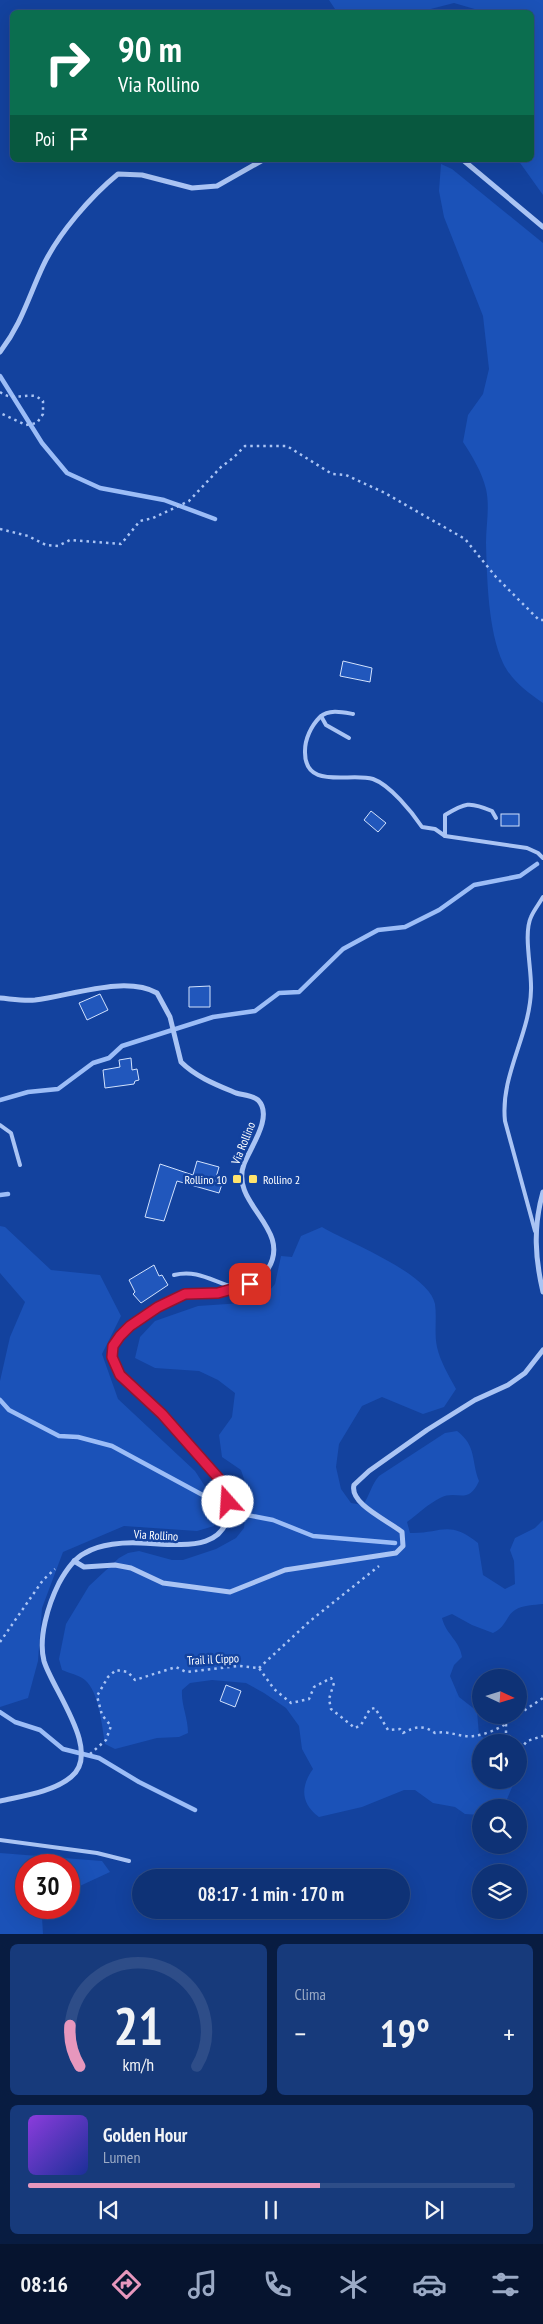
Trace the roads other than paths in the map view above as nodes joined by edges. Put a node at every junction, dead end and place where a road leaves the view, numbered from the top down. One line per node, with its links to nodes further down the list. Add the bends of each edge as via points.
1 (259, 162): 4 (street, via 217,186 192,188 142,175 118,174 101,188 59,240 44,265 23,318)
2 (465, 162): 3 (street)
3 (543, 227)
4 (0, 352)
5 (353, 714): 6 (lane, via 336,710)
6 (321, 716): 7 (lane, via 326,725); 9 (lane, via 305,739 305,759 312,771 324,777 372,779 412,811 422,827 435,829)
7 (349, 738)
8 (496, 818): 9 (lane, via 492,811 477,804 463,804 445,815)
9 (445, 836): 10 (lane, via 527,848)
10 (543, 858)
11 (543, 897): 16 (lane, via 530,918 532,990 503,1106)
12 (0, 998): 18 (street, Via Rollino, via 34,1000 103,988 139,986 150,989 163,1000 181,1062 211,1082 259,1101 263,1118 243,1166 241,1180 247,1196 270,1232 275,1250 263,1276)
13 (0, 1125): 14 (lane, via 11,1133)
14 (20, 1165)
15 (543, 1192): 16 (street)
16 (535, 1231): 19 (street)
17 (174, 1275): 18 (lane, via 200,1273)
18 (236, 1288): 21 (street, Via Rollino, via 218,1293 185,1294 158,1307 120,1336 113,1346 112,1357 120,1375 162,1414 222,1482 228,1502 222,1530 206,1541 183,1546 112,1545 87,1552)
19 (543, 1292)
20 (543, 1350): 21 (street, via 525,1373 427,1430 354,1485 358,1502 402,1532 403,1546 396,1553 285,1570 230,1592 163,1583 131,1568 84,1567)
21 (74, 1561): 22 (street, Via Rollino, via 53,1597 42,1650 49,1675 65,1702 81,1746 79,1764 76,1772 63,1782)
22 (0, 1801)
23 (0, 1840): 24 (lane, via 97,1853)
24 (129, 1861)

